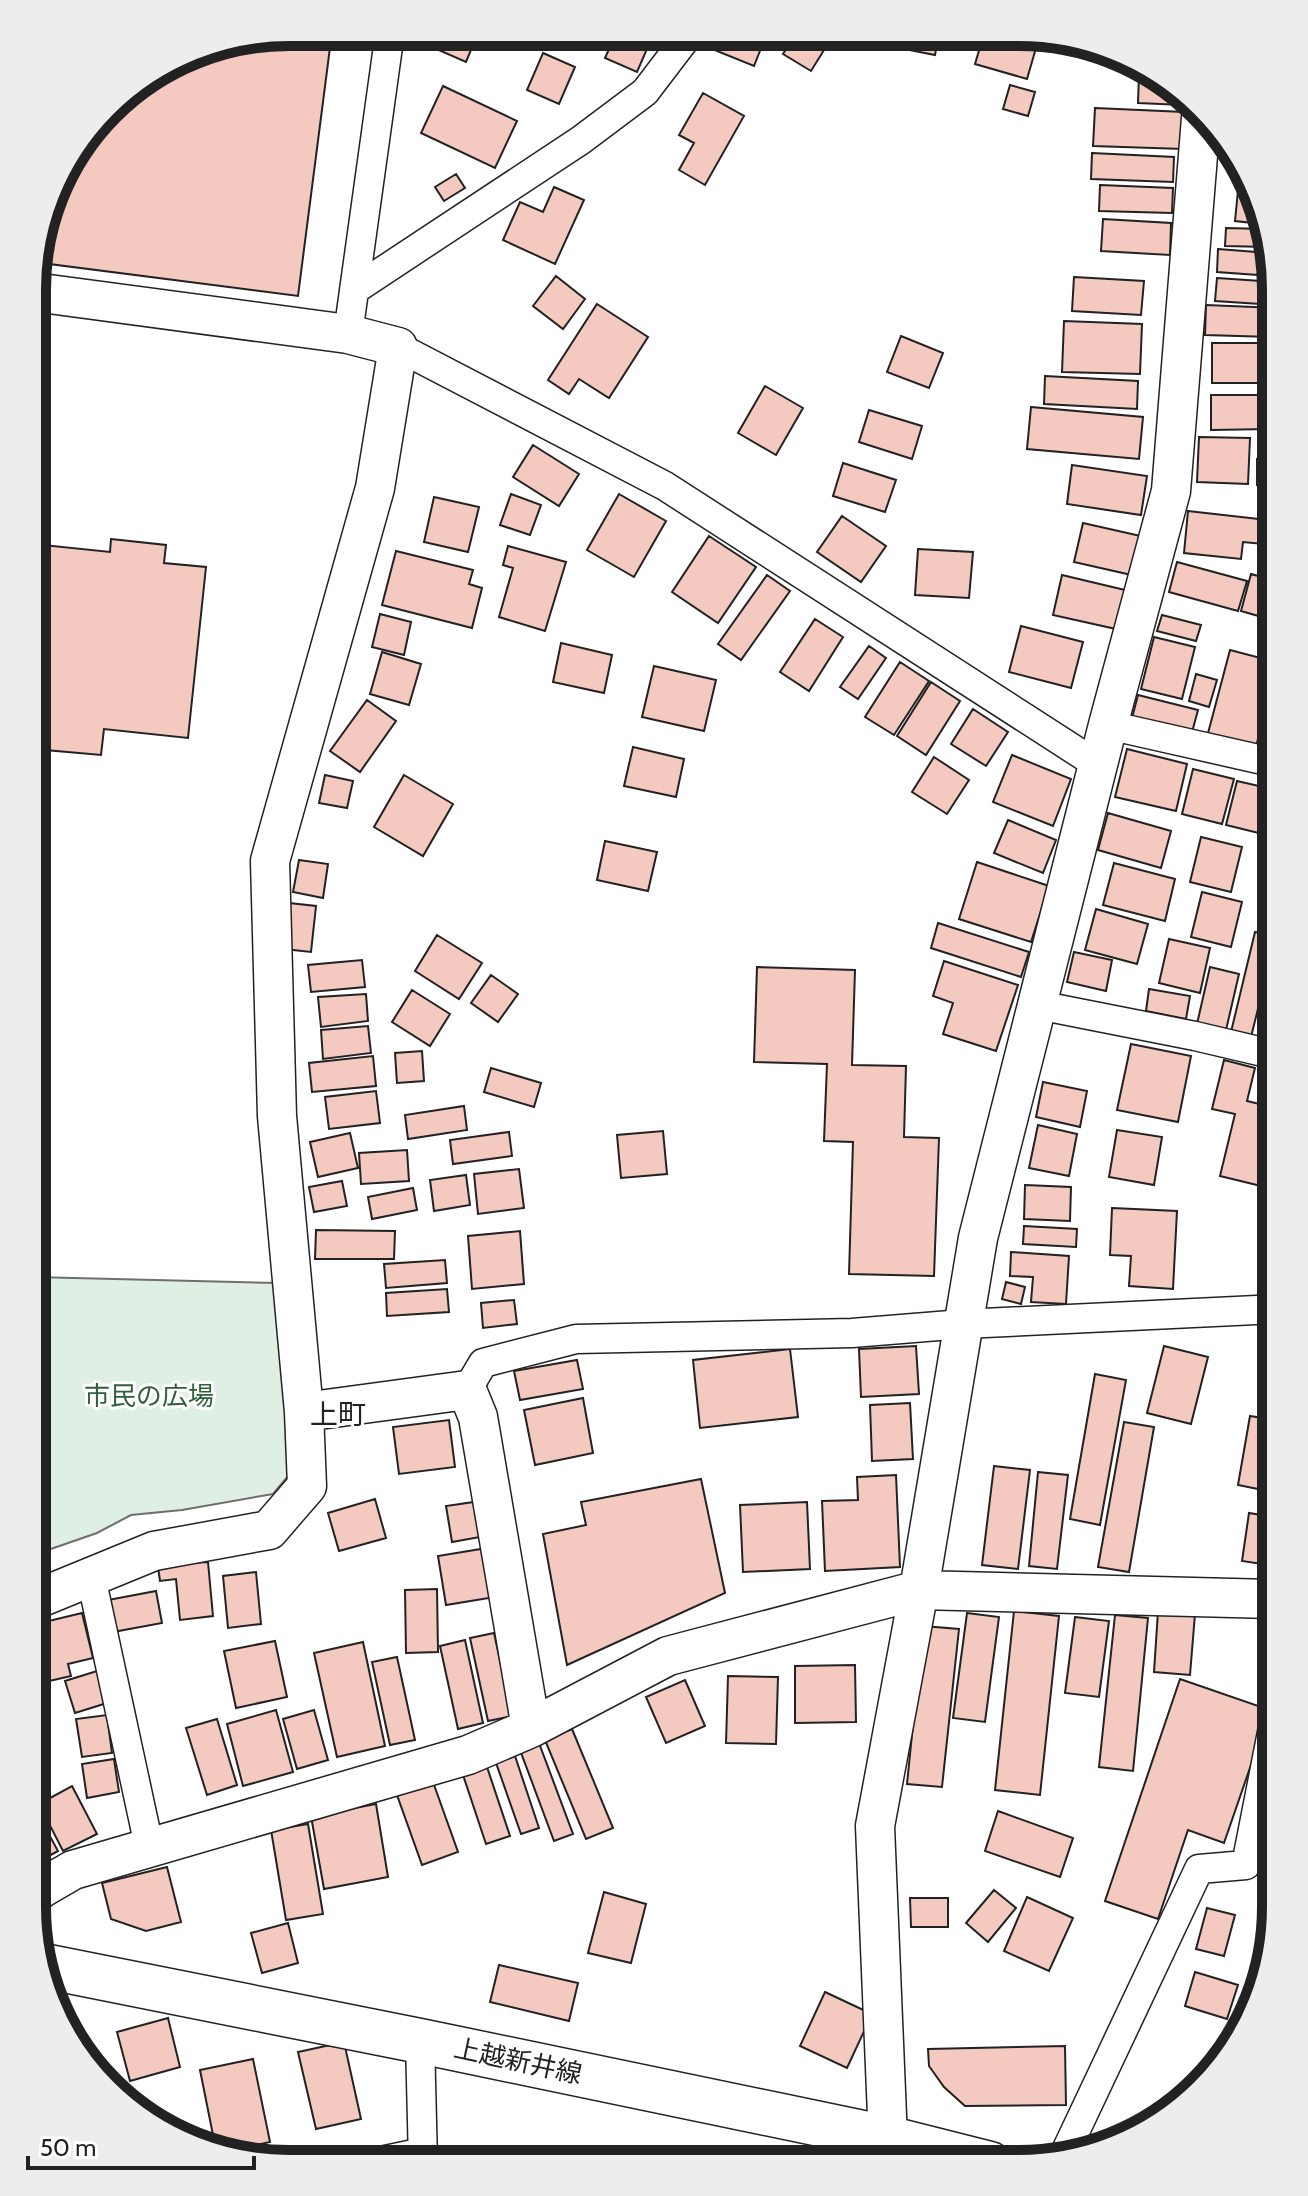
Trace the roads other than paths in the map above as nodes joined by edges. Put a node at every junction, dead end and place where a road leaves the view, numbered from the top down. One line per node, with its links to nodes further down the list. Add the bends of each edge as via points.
1 (680, 46): 4 (street, via 645,92 581,140)
2 (388, 47): 4 (street)
3 (1200, 128): 8 (street, via 1171,491)
4 (354, 290): 6 (street)
5 (46, 294): 6 (street)
6 (348, 334): 7 (street)
7 (398, 347): 10 (street, via 665,486); 16 (street, via 375,488 270,861 277,1116)
8 (1108, 725): 9 (street); 10 (street)
9 (1262, 760)
10 (1098, 765): 11 (street)
11 (1038, 1005): 12 (street); 14 (street, via 978,1238)
12 (1262, 1052)
13 (1261, 1310): 14 (street)
14 (963, 1324): 15 (street, via 852,1333 576,1339 483,1363); 18 (street)
15 (467, 1390): 16 (street); 21 (street, via 478,1417)
16 (304, 1412): 17 (street, via 307,1486 269,1530 154,1551)
17 (91, 1577): 19 (street); 23 (street)
18 (919, 1590): 20 (street); 21 (street, via 668,1656); 30 (street, via 875,1826)
19 (46, 1595)
20 (1261, 1599)
21 (531, 1728): 23 (street, via 468,1755)
22 (1261, 1788): 27 (street, via 1246,1865 1199,1869)
23 (149, 1846): 24 (street, via 73,1870)
24 (46, 1887)
25 (54, 1968): 26 (main road, 上越新井線)
26 (420, 2041): 28 (street); 29 (main road, 上越新井線)
27 (1069, 2144)
28 (423, 2150)
29 (884, 2150)
30 (888, 2150)

